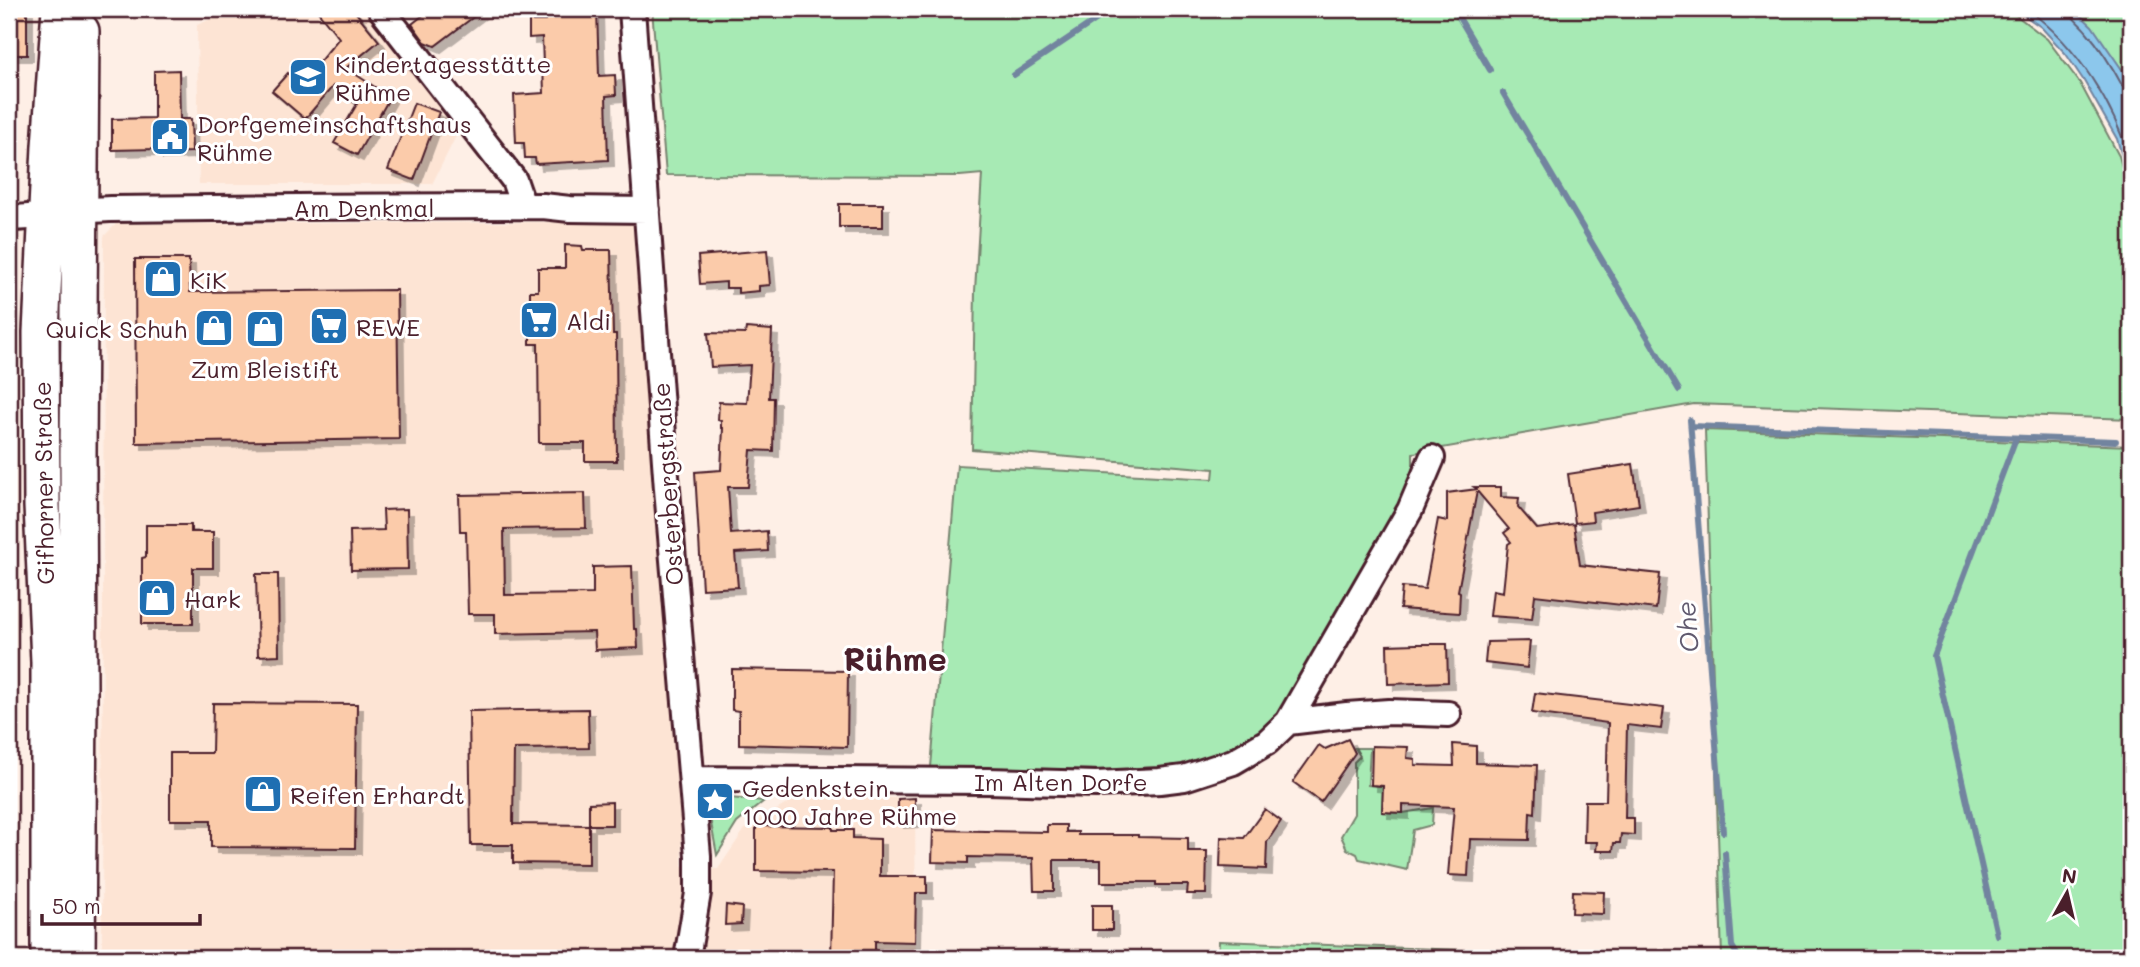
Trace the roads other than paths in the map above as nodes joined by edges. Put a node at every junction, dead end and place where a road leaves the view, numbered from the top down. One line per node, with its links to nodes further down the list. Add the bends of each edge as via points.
1 (60, 9): 8 (main road, Gifhorner Straße)
2 (81, 9): 7 (main road, Gifhorner Straße)
3 (382, 9): 5 (street, via 514,180)
4 (632, 9): 6 (street, Osterbergstraße)
5 (523, 206): 6 (street, Am Denkmal); 7 (street, Am Denkmal)
6 (647, 210): 13 (street, Osterbergstraße)
7 (80, 211): 8 (street, Am Denkmal); 15 (main road, Gifhorner Straße)
8 (46, 215): 9 (street, Am Denkmal); 14 (main road, Gifhorner Straße, via 41,471 49,662)
9 (9, 218)
10 (1432, 458): 12 (street, Im Alten Dorfe, via 1410,510)
11 (1448, 713): 12 (street, via 1378,713)
12 (1288, 722): 13 (street, Im Alten Dorfe, via 1267,742 1233,762 1160,781)
13 (692, 779): 16 (street, Osterbergstraße, via 698,893)
14 (49, 958)
15 (77, 958)
16 (687, 958)

